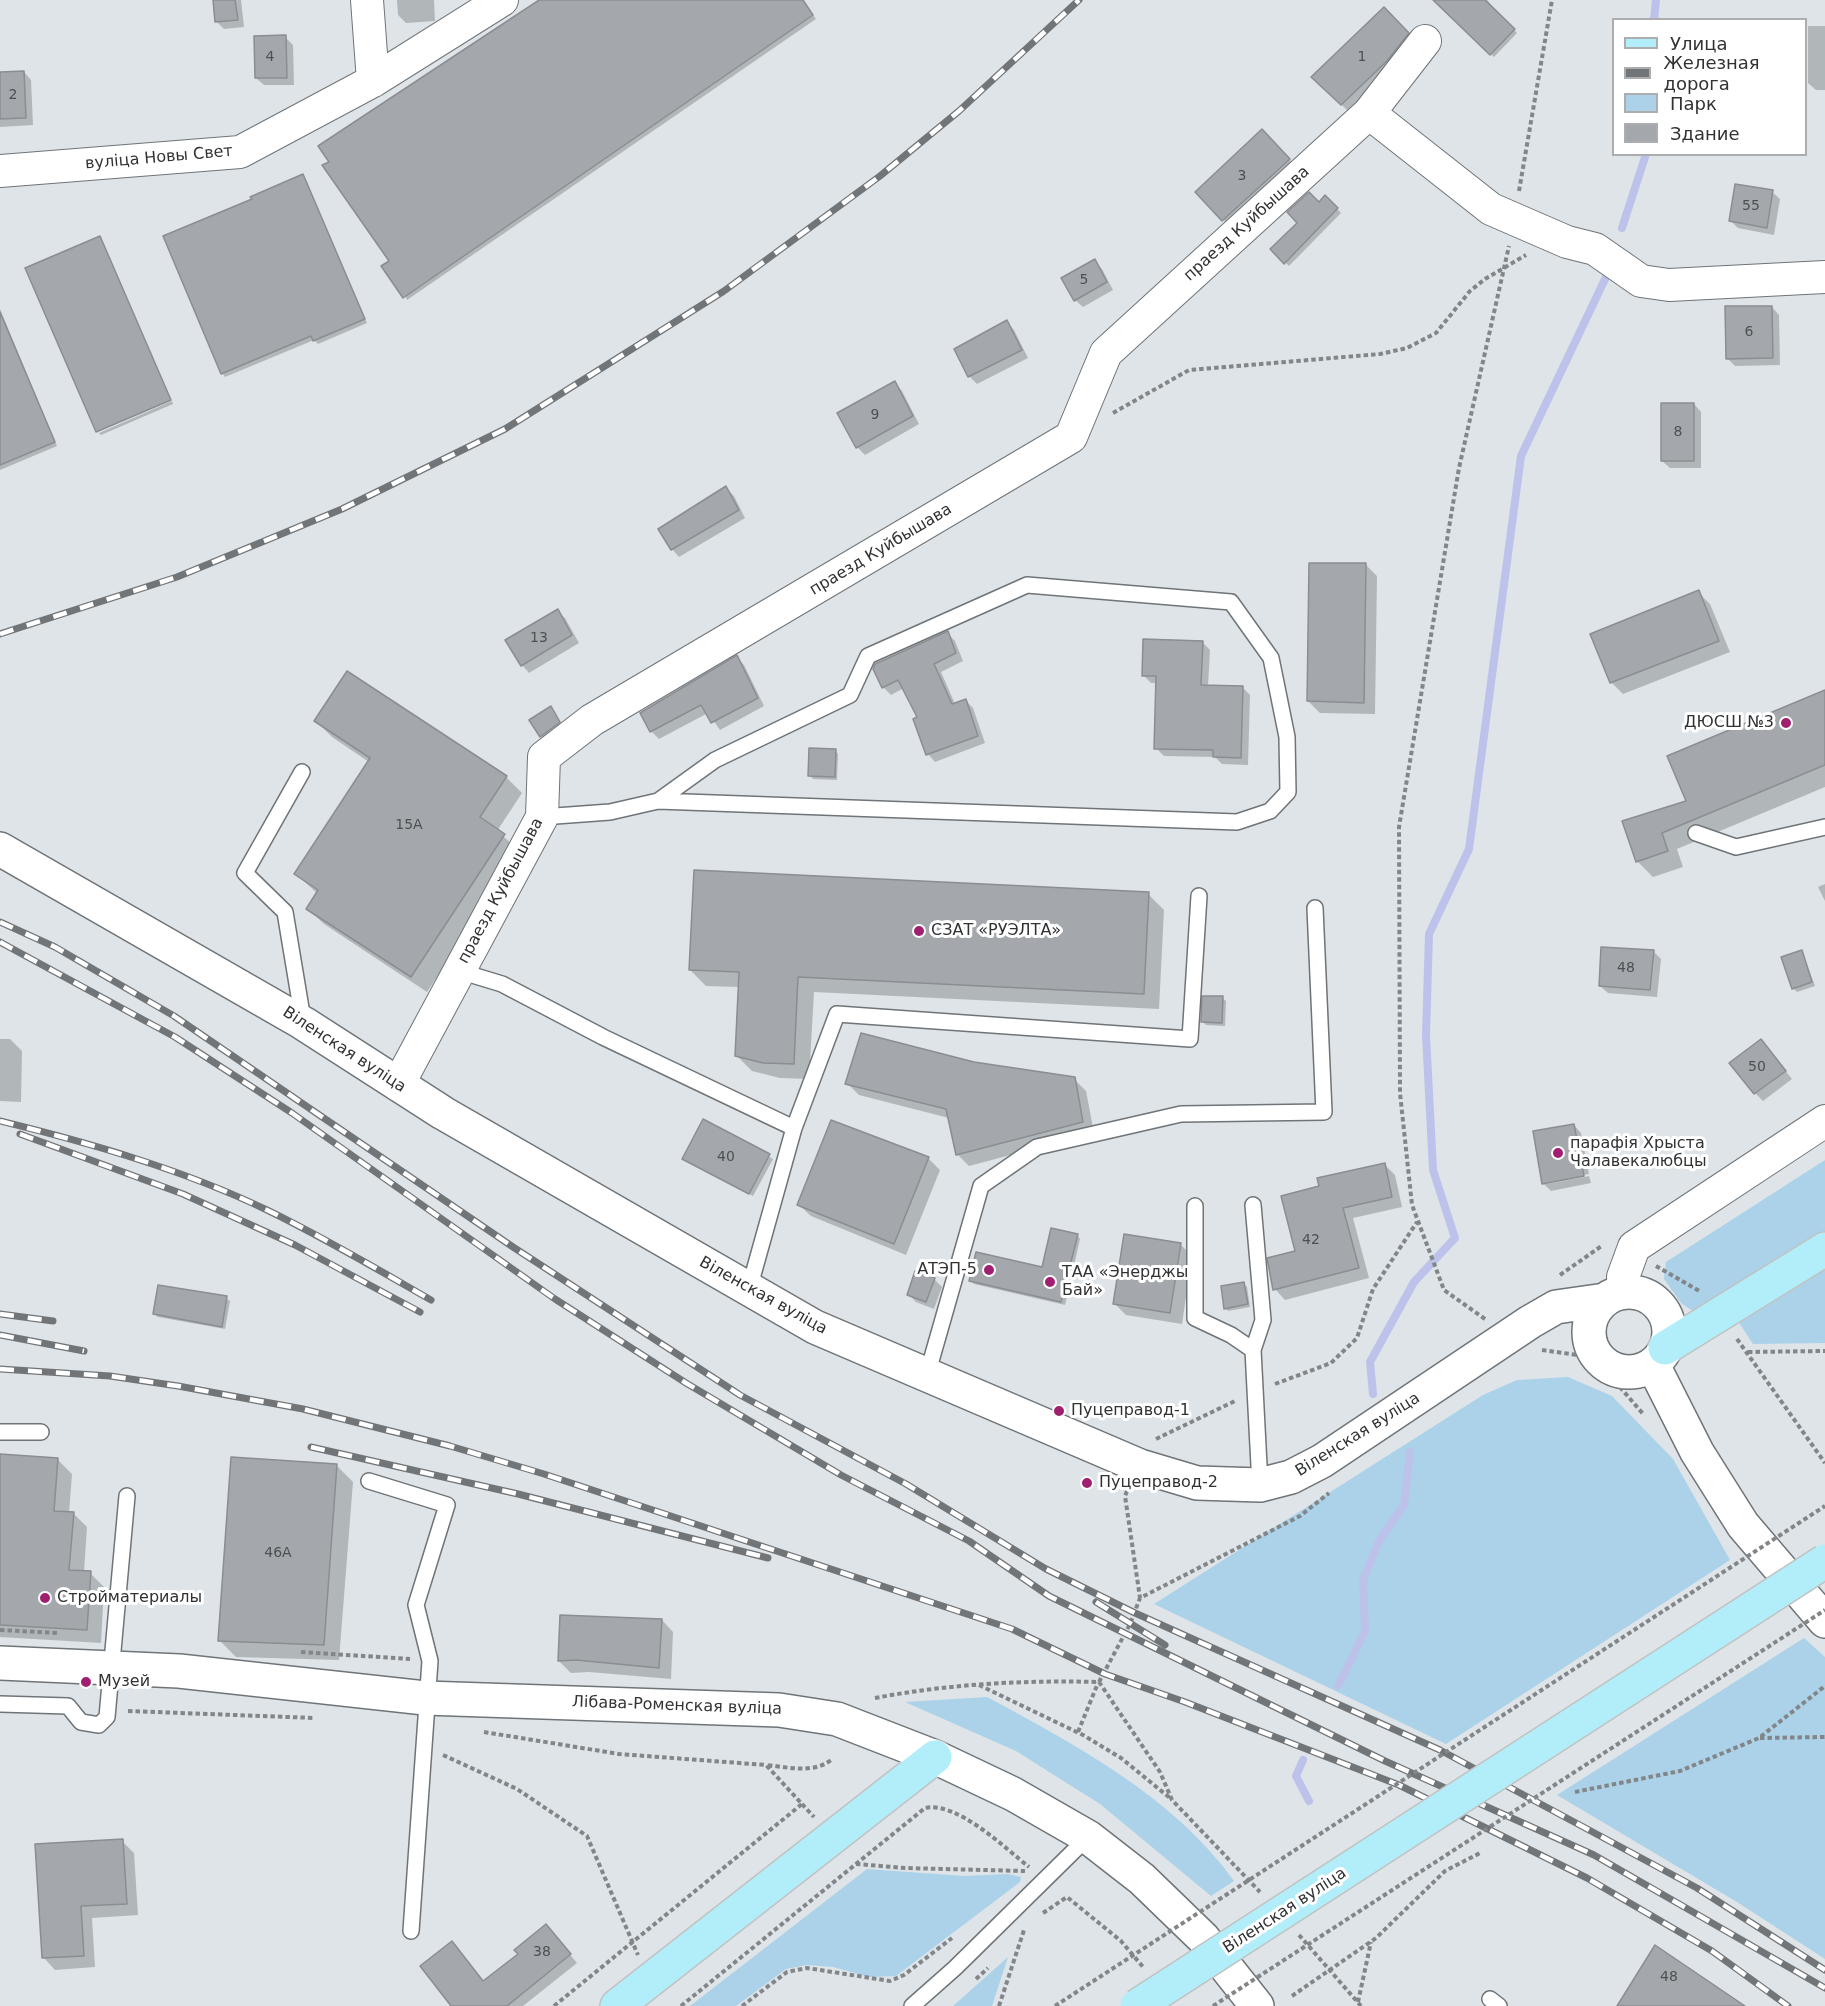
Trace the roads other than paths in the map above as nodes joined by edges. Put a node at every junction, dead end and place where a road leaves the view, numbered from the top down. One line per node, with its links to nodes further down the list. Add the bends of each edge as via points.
1 (367, 0): 4 (street)
2 (502, 0): 4 (street, вуліца Новы Свет)
3 (1425, 41): 5 (street, праезд Куйбышава)
4 (373, 81): 6 (street, вуліца Новы Свет, via 240,152)
5 (1368, 113): 7 (street, via 1491,209 1567,242 1595,249 1641,281 1669,285); 10 (street, праезд Куйбышава, via 1106,353 1071,437 592,720 544,757)
6 (0, 171)
7 (1825, 278)
8 (302, 772): 17 (lane, via 245,873 285,912)
9 (658, 801): 9 (lane, via 715,760 850,695 868,656 1027,585 1231,602 1271,658 1287,737 1288,792 1270,811 1237,822); 10 (lane, via 610,812)
10 (542, 817): 16 (street, праезд Куйбышава)
11 (1825, 827): 12 (lane, via 1737,847)
12 (1696, 833)
13 (0, 849): 17 (main road, Віленская вуліца)
14 (1199, 896): 20 (lane, via 1190,1040 837,1014)
15 (1315, 908): 30 (lane, via 1323,1112 1181,1114 1037,1147 981,1186)
16 (459, 971): 18 (street, праезд Куйбышава); 20 (lane, via 502,984)
17 (303, 1023): 18 (main road, Віленская вуліца)
18 (398, 1085): 24 (main road, Віленская вуліца)
19 (1825, 1121): 25 (street, via 1634,1247)
20 (794, 1128): 24 (lane)
21 (1253, 1205): 28 (lane, via 1263,1320)
22 (1195, 1206): 28 (lane, via 1195,1317)
23 (1825, 1249): 29 (main road, via 1705,1325 1692,1329)
24 (749, 1289): 30 (main road, Віленская вуліца, via 814,1327)
25 (1615, 1296): 26 (main road); 27 (main road, via 1598,1306 1590,1324); 29 (main road, via 1644,1294 1660,1306)
26 (1540, 1326): 27 (main road, via 1550,1321); 34 (main road, Віленская вуліца, via 1322,1461 1291,1477)
27 (1591, 1344): 29 (main road, via 1610,1367 1634,1371)
28 (1253, 1350): 34 (lane)
29 (1659, 1356): 37 (main road, via 1697,1452)
30 (927, 1375): 34 (main road, Віленская вуліца, via 1140,1466 1197,1482)
31 (0, 1432): 32 (lane)
32 (41, 1432)
33 (369, 1480): 40 (lane, via 447,1505 416,1605 430,1660)
34 (1260, 1485)
35 (127, 1496): 39 (lane)
36 (1825, 1561): 47 (main road, Віленская вуліца, bridge)
37 (1809, 1622)
38 (0, 1663): 39 (main road, Лібава-Роменская вуліца)
39 (112, 1668): 40 (main road, Лібава-Роменская вуліца, via 179,1671); 41 (lane, via 107,1717 99,1725 81,1722 68,1706)
40 (425, 1698): 42 (main road, Лібава-Роменская вуліца, via 805,1712 837,1719); 44 (lane)
41 (0, 1704)
42 (935, 1757): 43 (main road, Лібава-Роменская вуліца); 45 (main road)
43 (1088, 1837): 46 (lane); 48 (main road, Лібава-Роменская вуліца, via 1142,1879 1203,1938)
44 (411, 1931)
45 (617, 2006)
46 (912, 2006)
47 (1137, 2006)
48 (1257, 2006)

